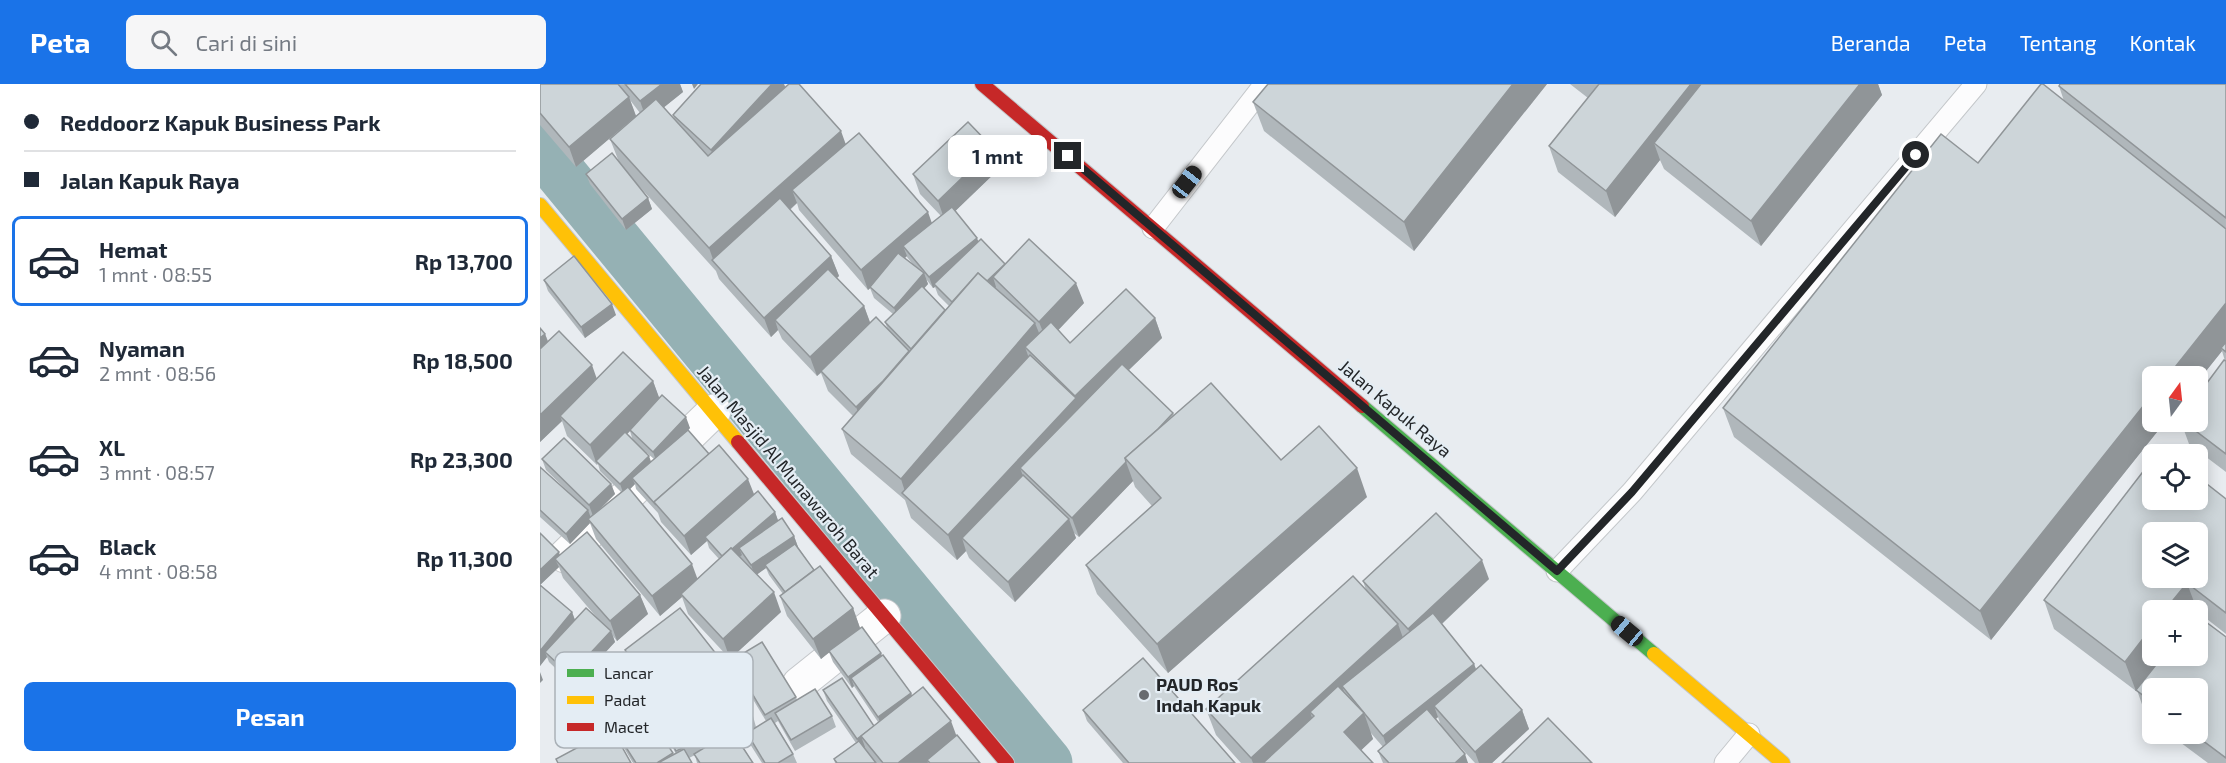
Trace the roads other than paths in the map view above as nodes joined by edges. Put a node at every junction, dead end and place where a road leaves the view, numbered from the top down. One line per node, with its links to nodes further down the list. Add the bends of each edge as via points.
1 (982, 84): 5 (main road, Jalan Kapuk Raya)
2 (1264, 84): 5 (lane)
3 (1976, 84): 8 (lane, via 1632,492)
4 (540, 205): 6 (main road, Jalan Masjid Al Munawaroh Barat)
5 (1153, 228): 8 (main road, Jalan Kapuk Raya)
6 (714, 411): 7 (street); 9 (main road, Jalan Masjid Al Munawaroh Barat)
7 (565, 556)
8 (1557, 571): 13 (main road, Jalan Kapuk Raya)
9 (884, 616): 10 (street); 11 (main road, Jalan Masjid Al Munawaroh Barat)
10 (799, 684)
11 (944, 690): 12 (street); 14 (main road, Jalan Masjid Al Munawaroh Barat)
12 (919, 709)
13 (1749, 735): 15 (lane); 16 (main road, Jalan Kapuk Raya)
14 (1008, 763)
15 (1725, 763)
16 (1783, 763)

